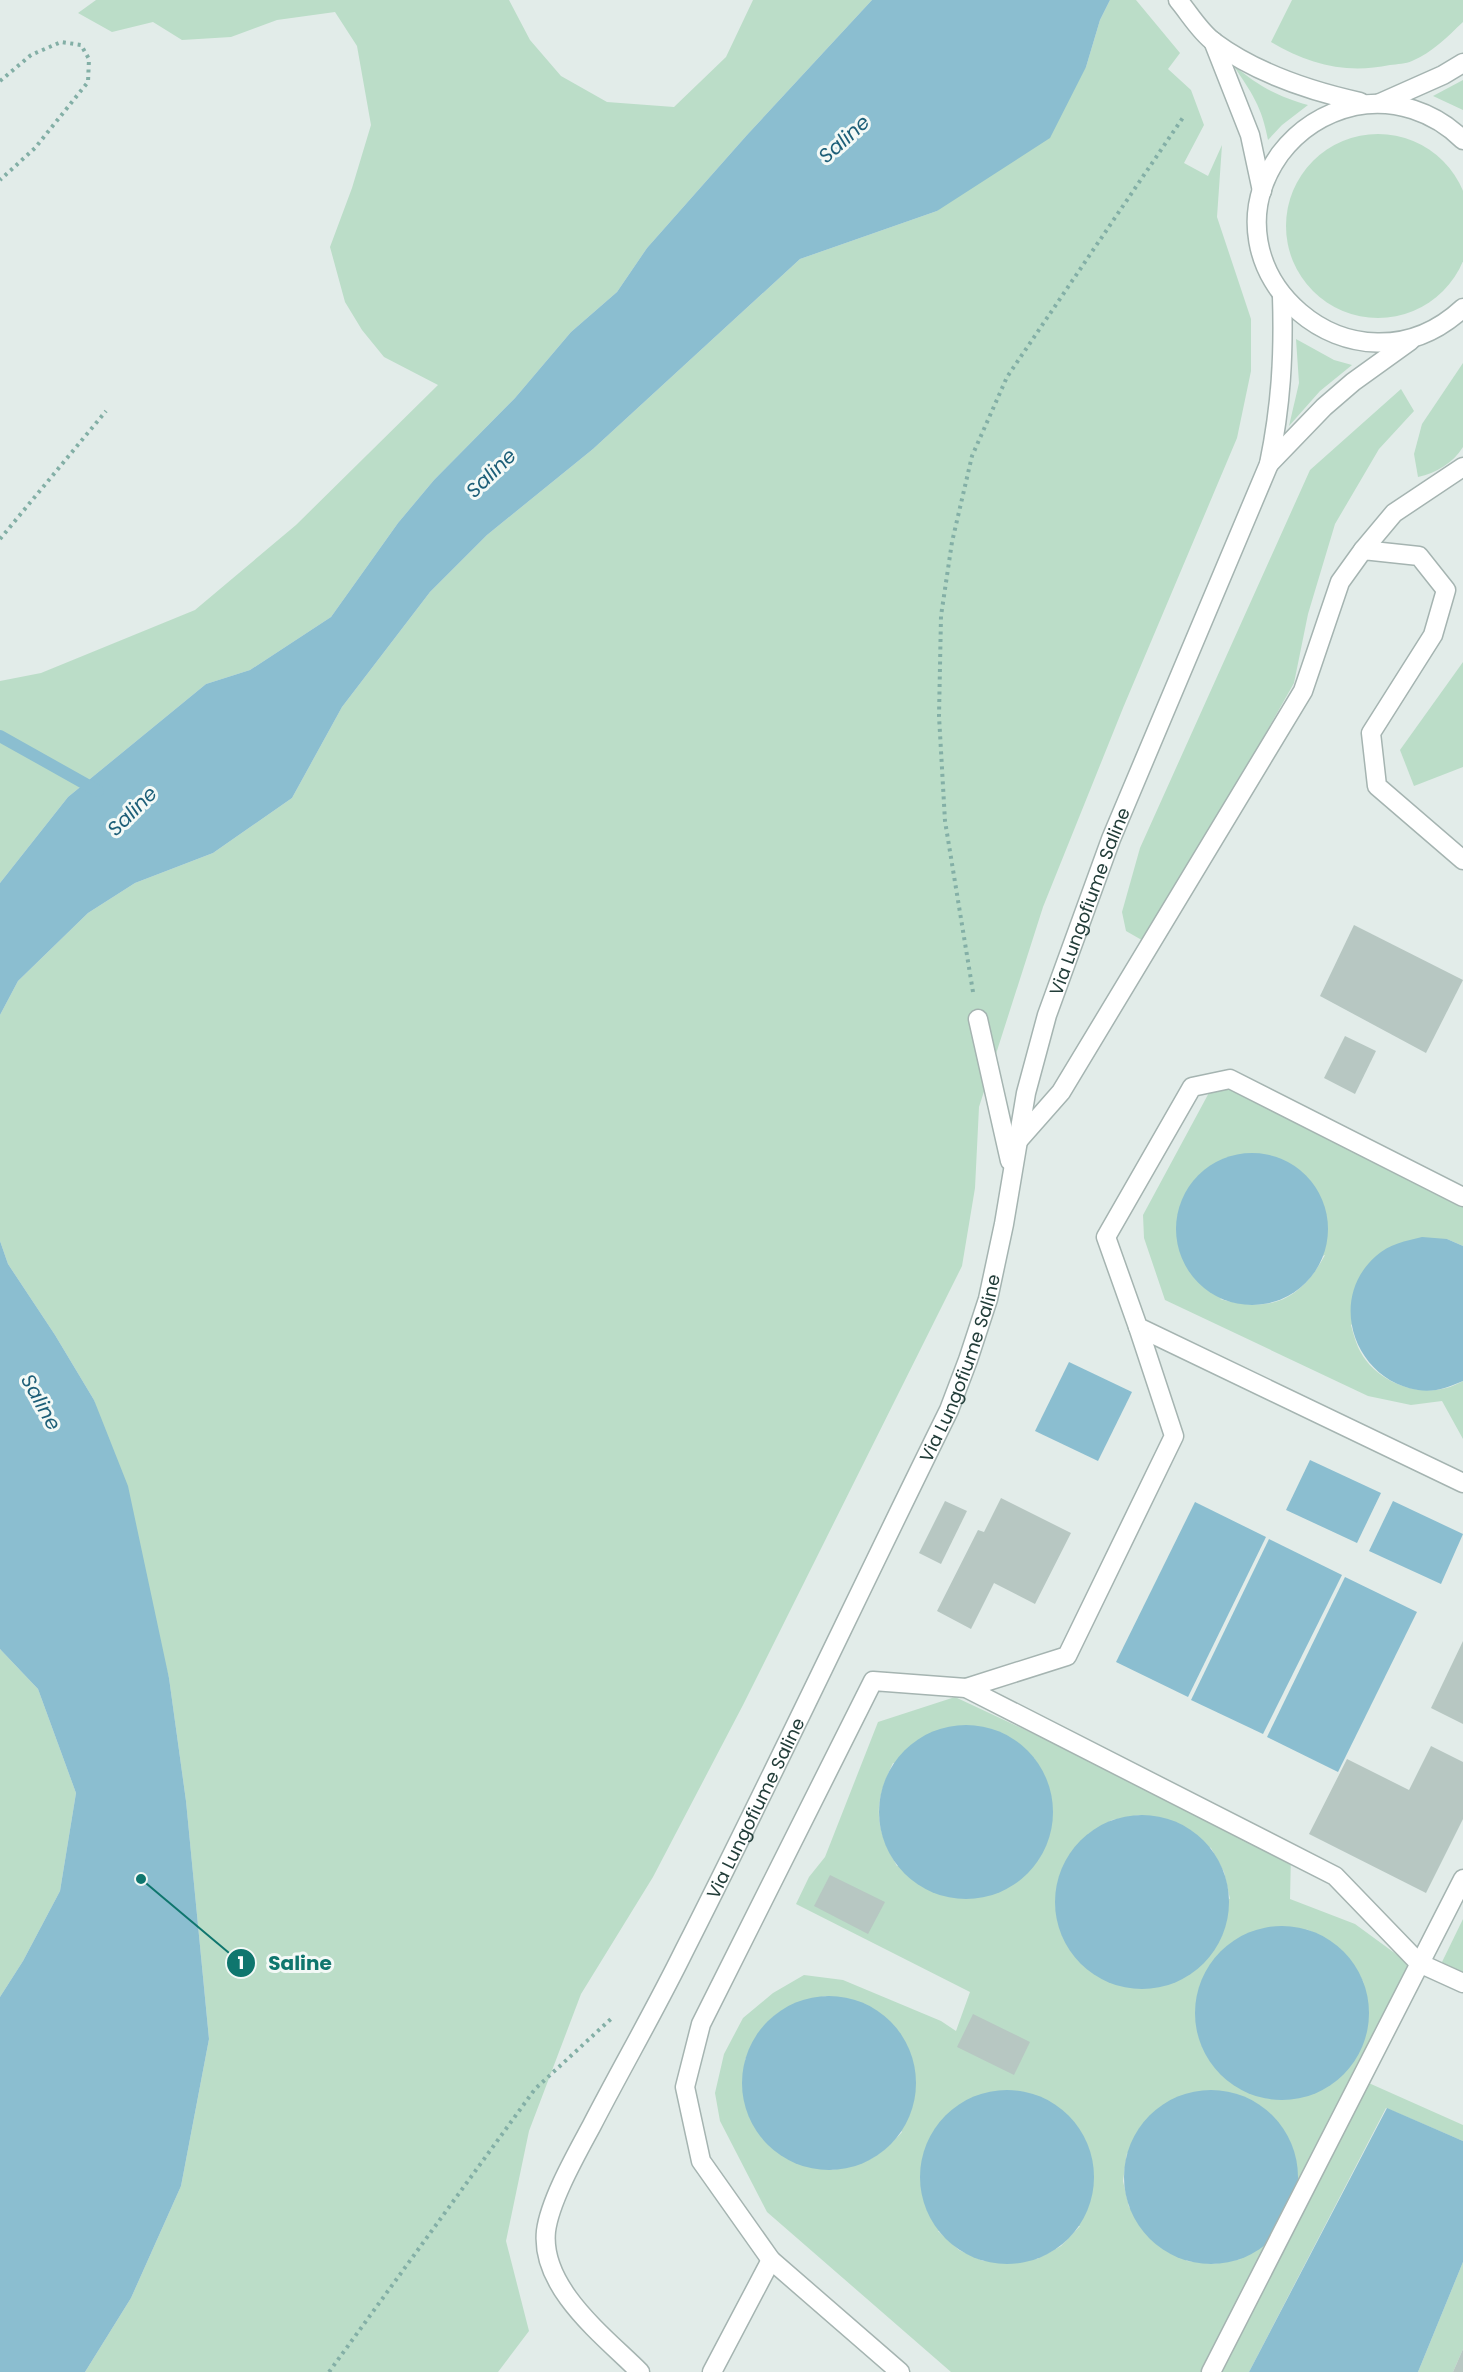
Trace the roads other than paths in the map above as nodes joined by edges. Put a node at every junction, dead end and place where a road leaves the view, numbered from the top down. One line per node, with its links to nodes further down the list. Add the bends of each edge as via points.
1 (1178, 0): 2 (street)
2 (1213, 41): 4 (street, via 1300,85); 6 (street, via 1250,135)
3 (1463, 63): 4 (street)
4 (1373, 104): 5 (street, via 1416,109 1449,126); 6 (street, via 1337,110 1312,123 1290,141 1273,165)
5 (1463, 140)
6 (1262, 191): 7 (street, via 1260,246 1268,273)
7 (1282, 296): 9 (street, via 1313,324 1332,334 1374,343); 10 (street, Via Lungofiume Saline, via 1282,380)
8 (1463, 308): 9 (street)
9 (1416, 338): 10 (street, Via Lungofiume Saline, via 1353,382)
10 (1269, 464): 15 (street, Via Lungofiume Saline, via 1111,839 1072,943 1037,1051)
11 (1463, 467): 12 (street, via 1394,513)
12 (1363, 550): 13 (street, via 1419,556 1446,590 1433,635 1371,733 1377,786); 15 (street, via 1340,582 1303,691 1061,1092)
13 (1463, 860)
14 (978, 1019): 16 (street)
15 (1016, 1143): 16 (street, Via Lungofiume Saline)
16 (1012, 1170): 25 (street, Via Lungofiume Saline, via 988,1299 949,1410 684,1952 579,2149 546,2231 549,2259 569,2300)
17 (1463, 1197): 18 (street, via 1230,1079 1192,1087 1106,1237)
18 (1138, 1327): 19 (street); 20 (street, via 1174,1436 1169,1447 1067,1656)
19 (1463, 1483)
20 (966, 1688): 22 (street, via 1335,1876); 24 (street, via 873,1681 701,2024 685,2087 701,2161)
21 (1463, 1879): 22 (street)
22 (1419, 1963): 23 (street); 28 (street)
23 (1463, 1983)
24 (771, 2259): 26 (street); 27 (street)
25 (640, 2372)
26 (712, 2372)
27 (900, 2372)
28 (1211, 2372)

